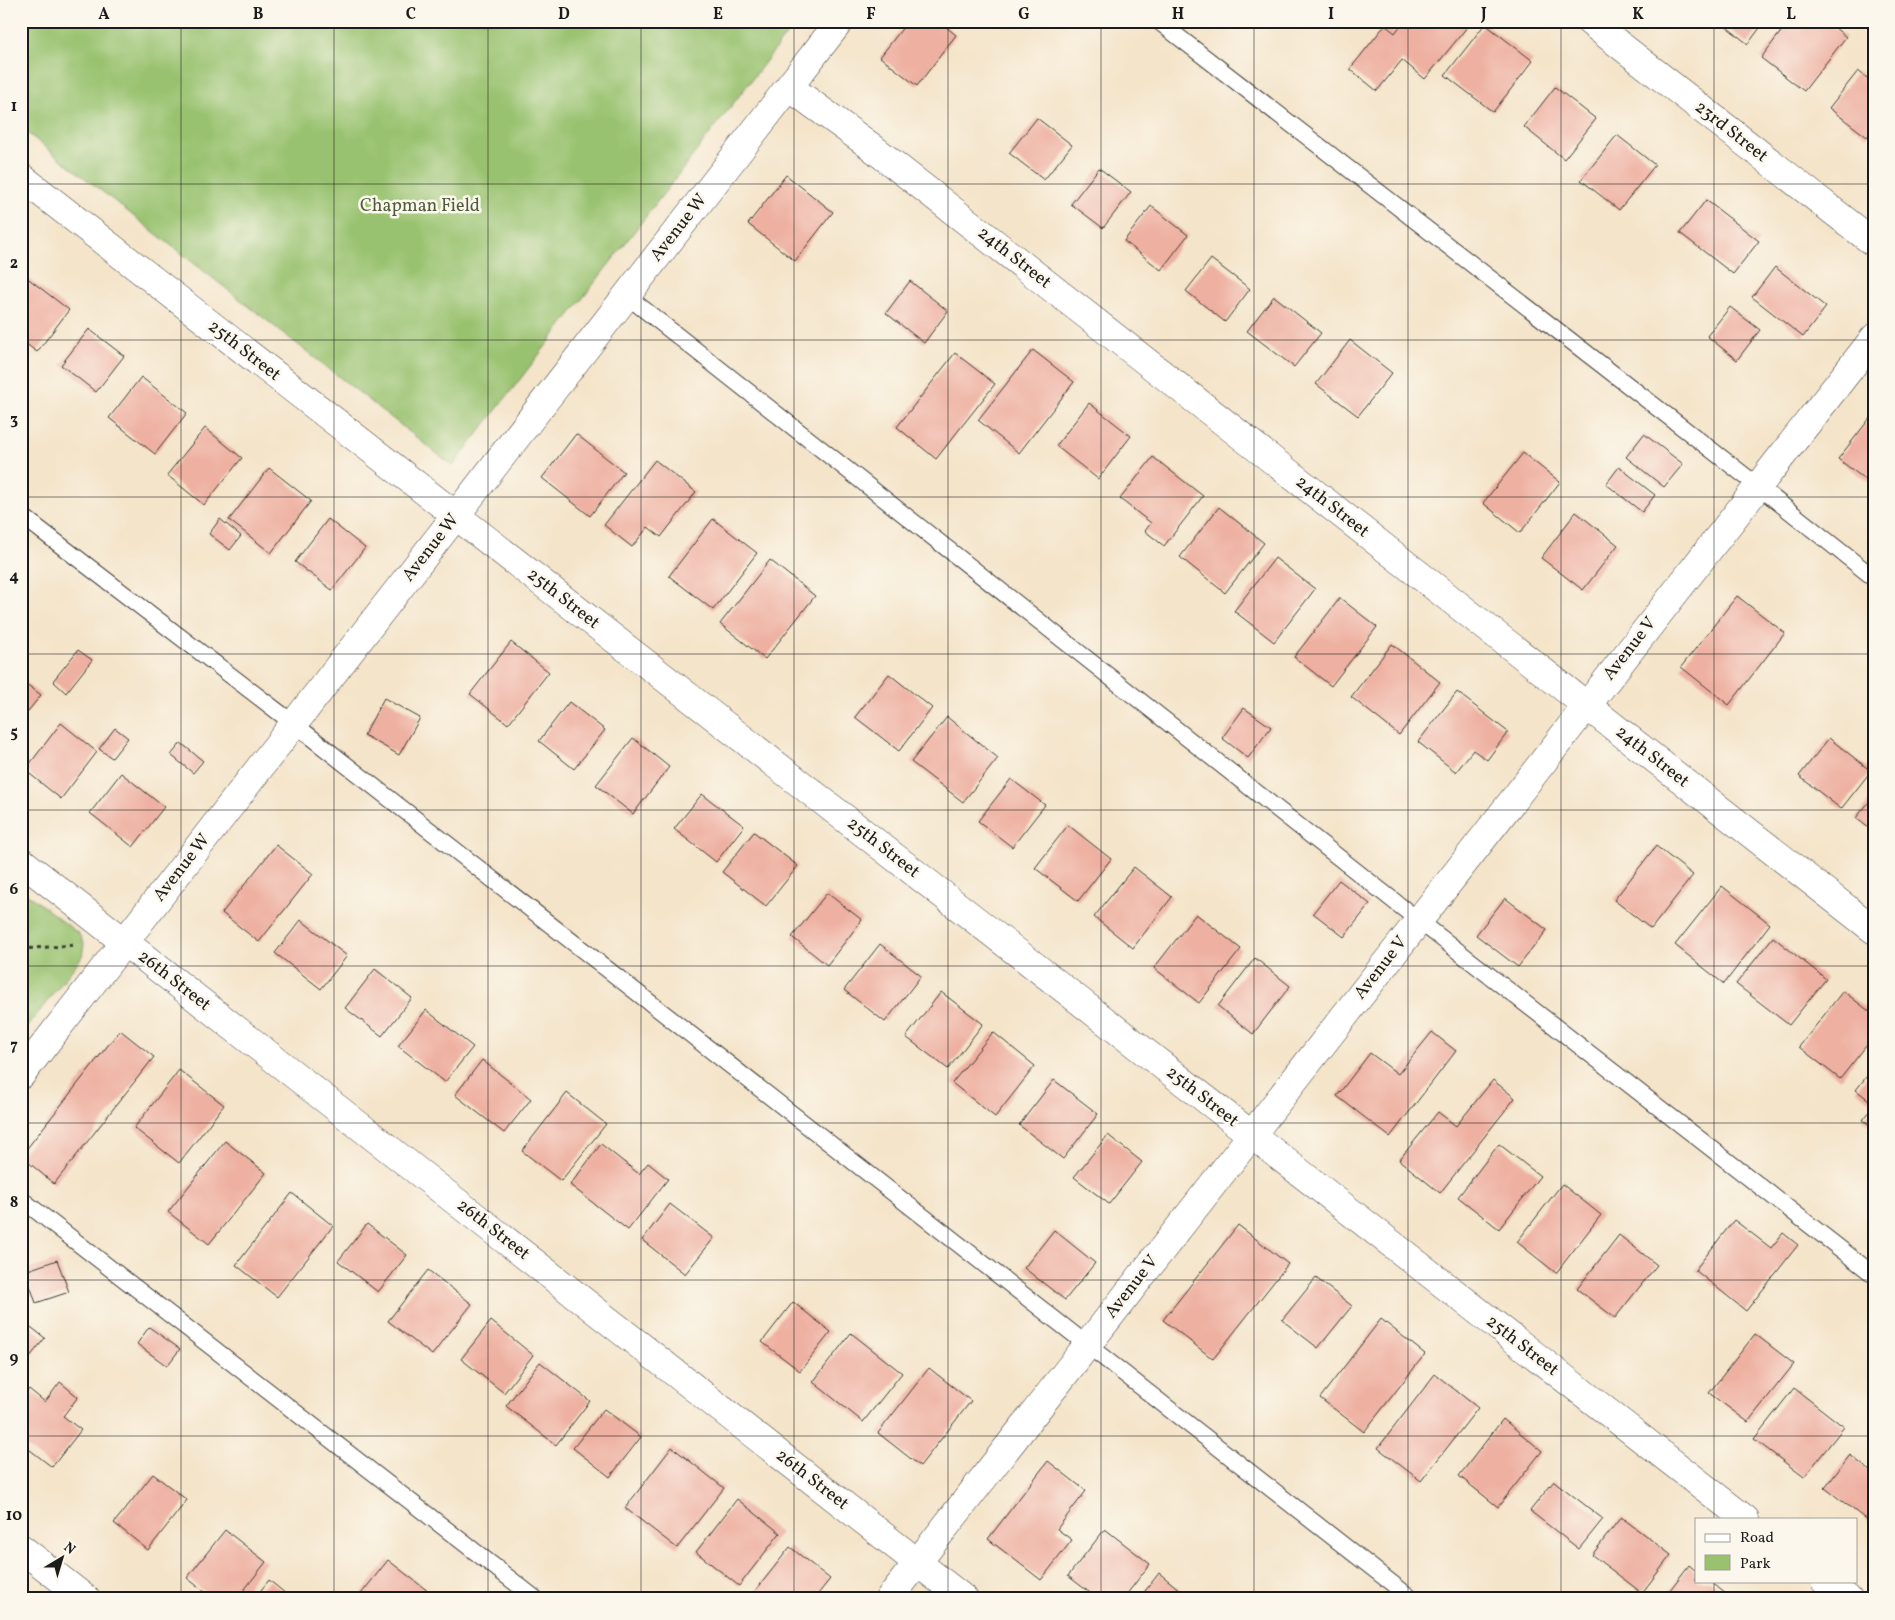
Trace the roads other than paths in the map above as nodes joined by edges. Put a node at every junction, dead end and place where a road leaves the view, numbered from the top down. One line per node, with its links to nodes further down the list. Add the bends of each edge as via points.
1 (840, 21): 4 (street, Avenue W)
2 (1158, 21): 9 (lane)
3 (1589, 21): 6 (street, 23rd Street)
4 (789, 87): 7 (street, Avenue W); 13 (street, 24th Street, via 869,145)
5 (21, 177): 11 (street, 25th Street)
6 (1874, 243)
7 (627, 296): 11 (street, Avenue W); 16 (lane)
8 (1874, 338): 9 (street, Avenue V)
9 (1758, 486): 12 (lane); 13 (street, Avenue V)
10 (21, 516): 14 (lane)
11 (456, 516): 14 (street, Avenue W); 20 (street, 25th Street)
12 (1874, 578)
13 (1586, 705): 16 (street, Avenue V); 17 (street, 24th Street)
14 (294, 724): 18 (street, Avenue W); 23 (lane)
15 (21, 862): 18 (street, 26th Street)
16 (1418, 920): 20 (street, Avenue V); 22 (lane)
17 (1874, 930)
18 (124, 942): 19 (street, Avenue W); 26 (street, 26th Street)
19 (21, 1075)
20 (1250, 1134): 23 (street, Avenue V); 24 (street, 25th Street)
21 (21, 1198): 29 (lane)
22 (1874, 1275)
23 (1086, 1346): 26 (street, Avenue V); 32 (lane)
24 (1744, 1518)
25 (21, 1548): 28 (street)
26 (917, 1562): 30 (street, Avenue V); 31 (street, 26th Street)
27 (1826, 1582): 33 (street)
28 (86, 1599)
29 (536, 1599)
30 (889, 1599)
31 (964, 1599)
32 (1412, 1599)
33 (1848, 1599)

